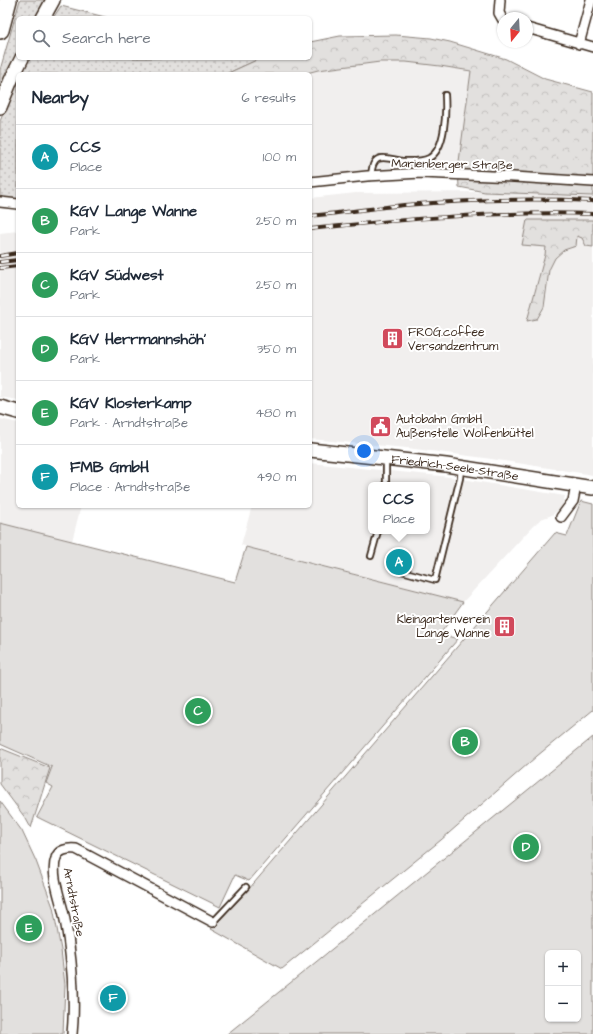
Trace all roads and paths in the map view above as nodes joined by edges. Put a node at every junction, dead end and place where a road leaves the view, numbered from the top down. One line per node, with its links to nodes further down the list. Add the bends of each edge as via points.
1 (8, 0): 7 (highway)
2 (53, 0): 6 (street)
3 (500, 0): 5 (street)
4 (591, 0): 9 (street)
5 (499, 12)
6 (44, 16)
7 (0, 30)
8 (533, 30): 9 (street)
9 (579, 44): 10 (street)
10 (593, 47)
11 (21, 60): 13 (street)
12 (445, 95): 14 (lane, via 444,128 436,153 422,161 380,158 375,161)
13 (0, 107)
14 (371, 175): 15 (street, Marienberger Straße); 16 (street, Marienberger Straße, via 439,174)
15 (312, 182)
16 (593, 182)
17 (0, 202): 18 (street)
18 (16, 204)
19 (0, 407): 20 (street)
20 (16, 411)
21 (312, 450): 22 (street, Friedrich-Seele-Straße)
22 (386, 458): 23 (street, Friedrich-Seele-Straße); 24 (lane)
23 (461, 468): 25 (street, Friedrich-Seele-Straße); 30 (lane, via 435,580)
24 (386, 482)
25 (576, 486): 26 (street, Friedrich-Seele-Straße); 27 (street, via 573,501)
26 (593, 488)
27 (562, 517)
28 (377, 534): 29 (lane)
29 (371, 556)
30 (398, 570)
31 (246, 887): 32 (lane)
32 (213, 922): 33 (street, Arndtstraße, via 76,849 70,848 60,852 54,865 72,968)
33 (72, 1034)

